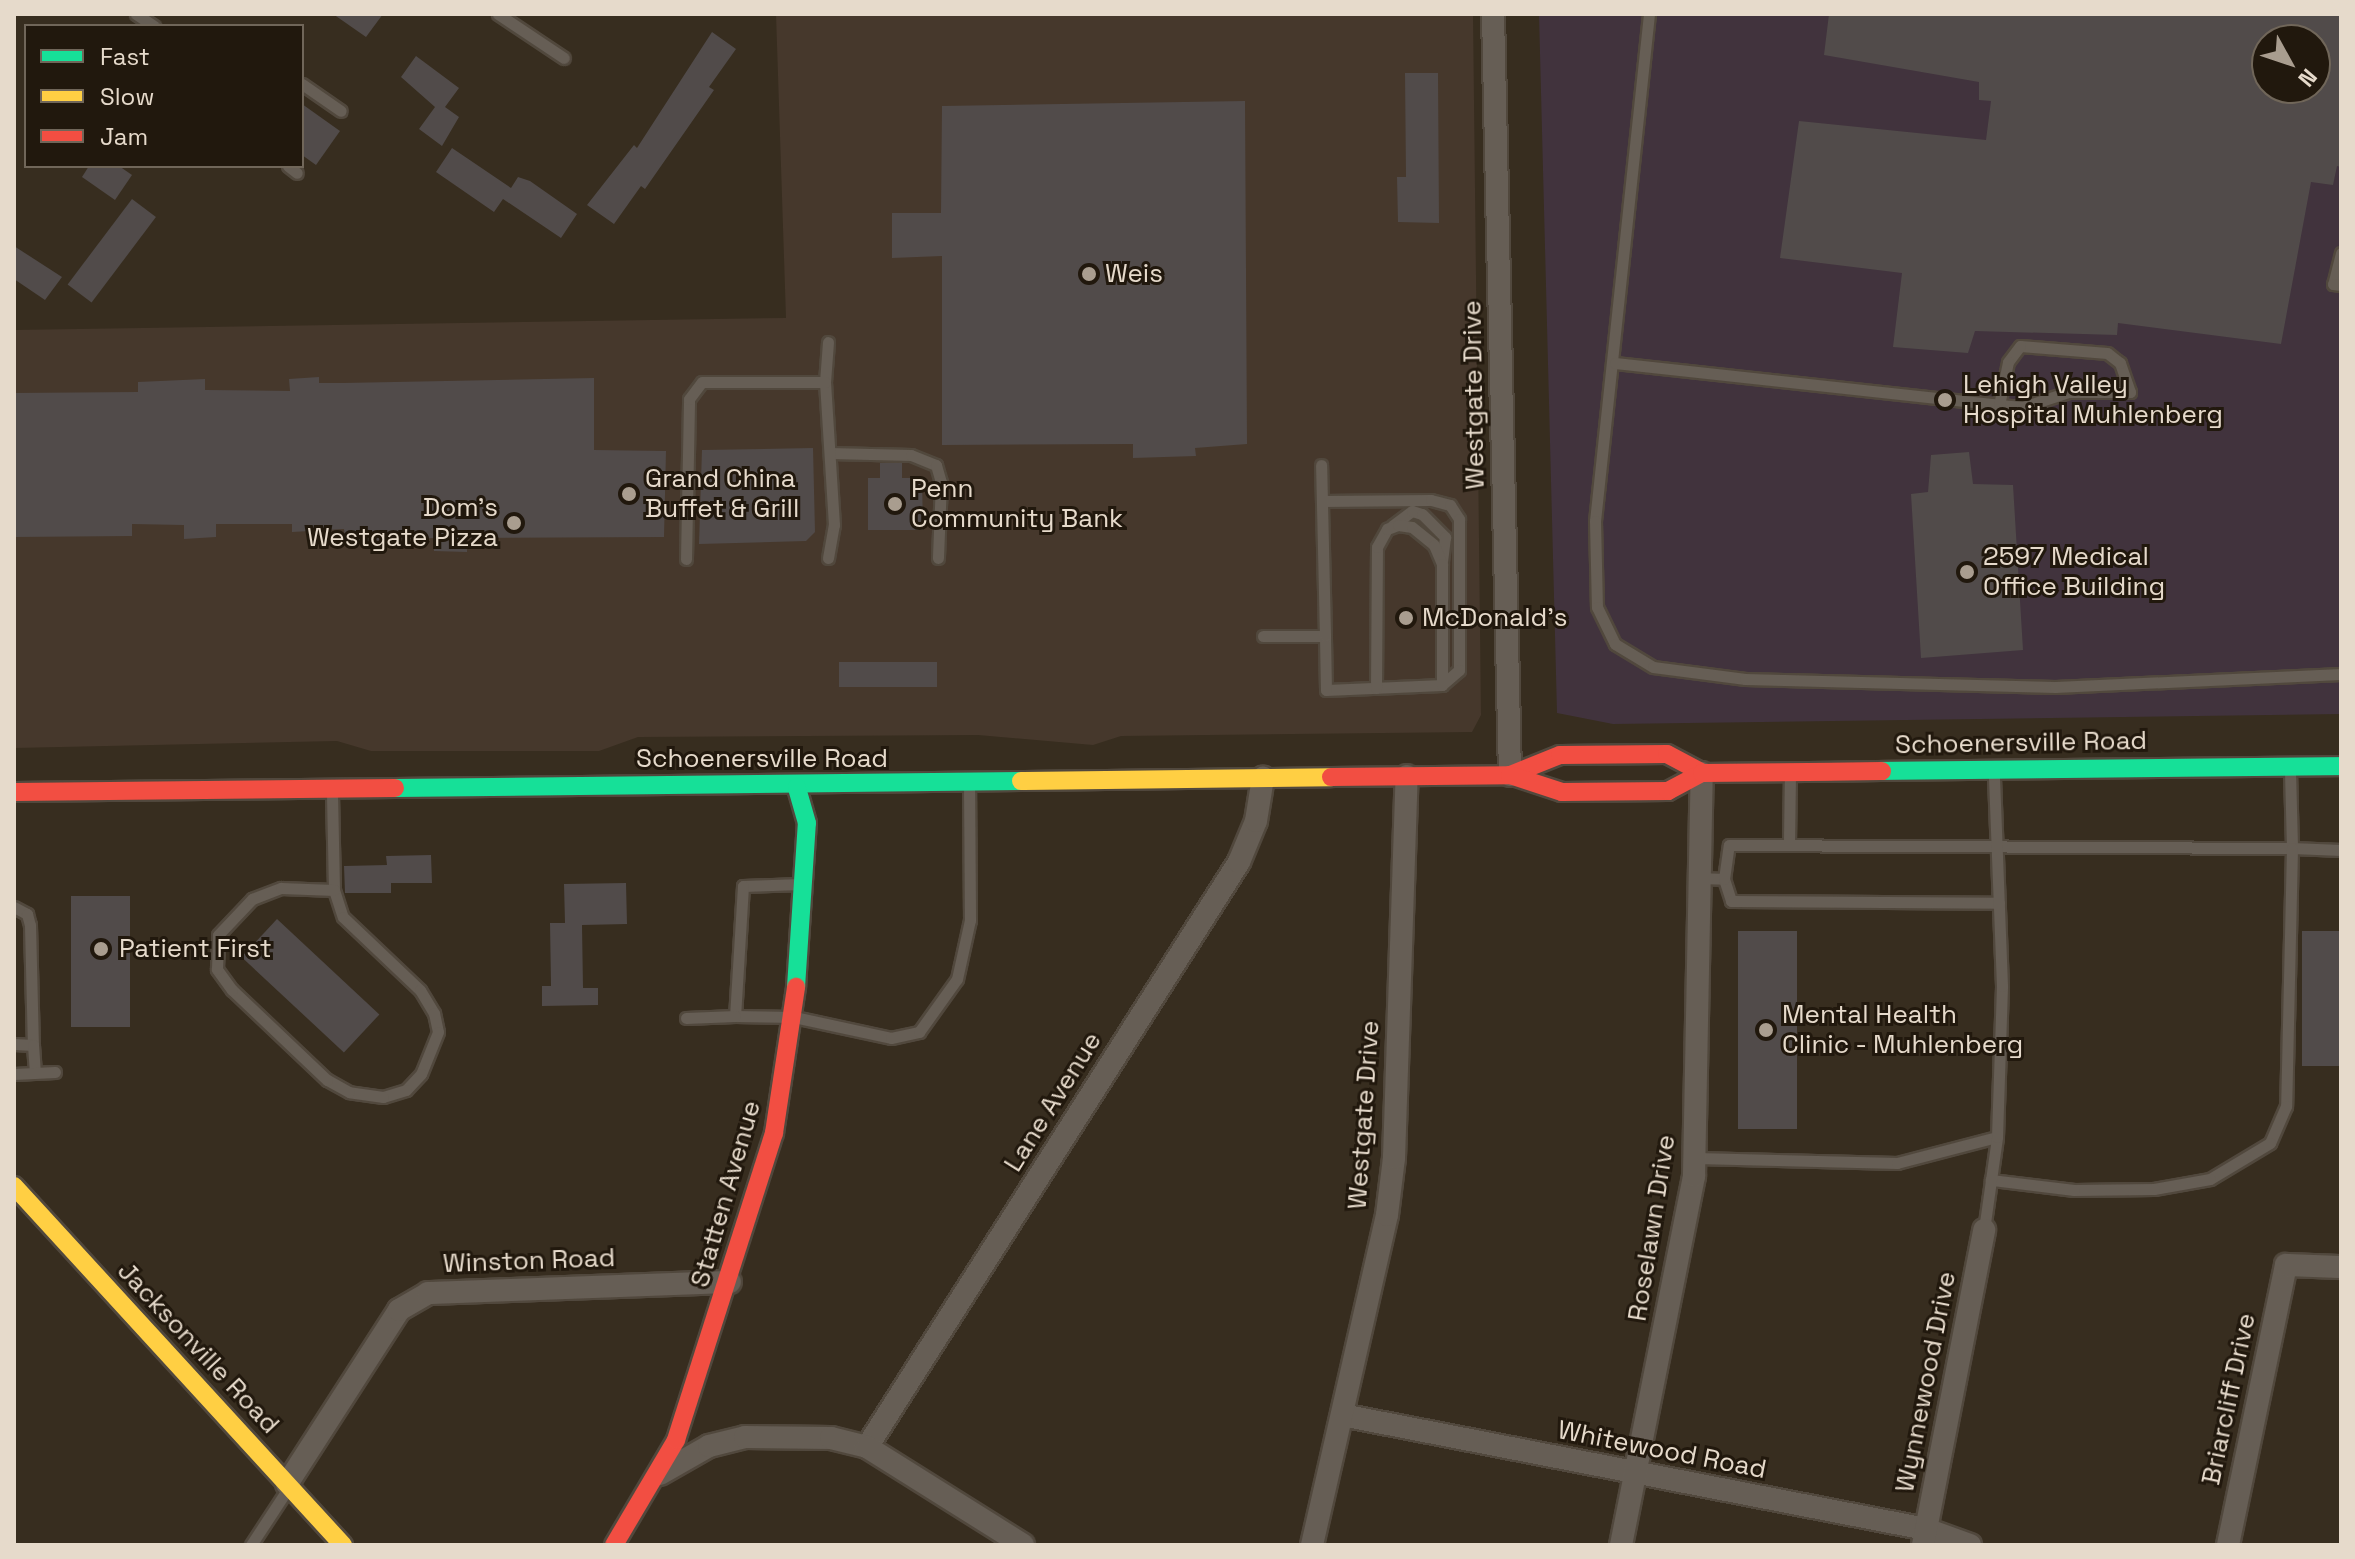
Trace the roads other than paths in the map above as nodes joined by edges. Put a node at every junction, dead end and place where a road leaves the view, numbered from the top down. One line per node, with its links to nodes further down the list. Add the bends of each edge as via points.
1 (498, 14): 4 (lane)
2 (1493, 14): 29 (street, Westgate Drive)
3 (1649, 14): 10 (lane)
4 (564, 58)
5 (304, 85): 6 (lane)
6 (341, 111)
7 (2341, 253): 8 (lane, via 2333,284)
8 (2341, 285)
9 (828, 342): 11 (lane)
10 (1615, 363): 12 (lane); 21 (lane, via 1595,521 1593,582 1604,628 1632,658 1684,674 1745,679 2055,687)
11 (825, 382): 13 (lane); 18 (lane, via 702,382 689,399)
12 (1999, 405): 12 (lane, via 2023,407 2068,392 2130,392 2120,363 2107,353 2020,346 2008,362)
13 (830, 453): 16 (lane, via 834,525); 17 (lane, via 911,455 936,465 941,482)
14 (1321, 465): 15 (lane)
15 (1322, 501): 20 (lane); 22 (lane, via 1442,500 1456,512 1459,670)
16 (828, 558)
17 (938, 558)
18 (686, 559)
19 (1263, 636): 20 (lane)
20 (1325, 636): 23 (lane, via 1326,690)
21 (2341, 674)
22 (1442, 685): 23 (lane); 23 (lane, via 1442,564 1434,545 1412,527 1389,529 1377,547)
23 (1376, 688)
24 (2289, 766): 25 (main road, Schoenersville Road); 26 (main road, Schoenersville Road); 38 (lane)
25 (2341, 766)
26 (1994, 769): 27 (main road, Schoenersville Road); 37 (lane)
27 (1790, 772): 28 (main road, Schoenersville Road); 36 (lane)
28 (1702, 773): 29 (main road, Schoenersville Road, via 1668,791 1622,792 1562,792); 29 (main road, Schoenersville Road, via 1667,754 1560,755); 40 (street, Roselawn Drive)
29 (1510, 775): 30 (main road, Schoenersville Road)
30 (1407, 776): 31 (main road, Schoenersville Road); 61 (street, Westgate Drive, via 1394,1158 1387,1215)
31 (1263, 778): 32 (main road, Schoenersville Road); 62 (street, Lane Avenue, via 1256,821 1239,862)
32 (969, 784): 33 (main road, Schoenersville Road); 47 (lane, via 970,920 957,979 931,1020 919,1032 891,1038)
33 (797, 787): 34 (main road, Schoenersville Road); 42 (main road, Statten Avenue, via 807,823)
34 (332, 789): 35 (main road, Schoenersville Road, via 39,792); 43 (lane)
35 (17, 800)
36 (1789, 843): 37 (lane); 41 (lane, via 1729,845)
37 (1997, 846): 38 (lane); 44 (lane)
38 (2292, 848): 39 (lane); 56 (lane, via 2286,1106 2270,1143 2210,1179 2154,1189 2074,1190)
39 (2341, 850)
40 (1699, 878): 41 (lane); 55 (street, Roselawn Drive)
41 (1724, 879): 44 (lane, via 1731,901)
42 (805, 884): 46 (lane, via 743,886); 47 (main road, Statten Avenue)
43 (334, 890): 43 (lane, via 343,917 420,990 434,1013 438,1032 421,1074 406,1090 383,1097 349,1092 327,1080 232,990 217,969 218,935 252,899 281,888)
44 (1999, 903): 54 (lane)
45 (14, 907): 50 (lane, via 27,914 30,925)
46 (735, 1016): 47 (lane); 48 (lane)
47 (794, 1017): 60 (main road, Statten Avenue, via 764,1174)
48 (686, 1018)
49 (14, 1044): 50 (lane)
50 (33, 1045): 51 (lane)
51 (35, 1071): 52 (lane); 53 (lane)
52 (55, 1072)
53 (14, 1074)
54 (1997, 1137): 55 (lane, via 1897,1163); 56 (lane)
55 (1696, 1158): 63 (street, Roselawn Drive)
56 (1991, 1180): 58 (lane)
57 (17, 1195): 65 (main road, Jacksonville Road)
58 (1984, 1230): 66 (street, Wynnewood Drive)
59 (2341, 1267): 74 (street, Briarcliff Drive, via 2286,1265)
60 (730, 1282): 64 (main road, Statten Avenue, via 691,1402); 65 (street, Winston Road, via 428,1293 399,1310)
61 (1342, 1415): 63 (street, Whitewood Road); 71 (street, Westgate Drive)
62 (867, 1447): 64 (street, via 786,1434 745,1437 709,1446); 70 (street)
63 (1635, 1473): 66 (street, Whitewood Road); 72 (street, Roselawn Drive)
64 (659, 1474): 69 (main road, Statten Avenue)
65 (288, 1485): 67 (lane); 68 (main road, Jacksonville Road)
66 (1925, 1537): 73 (street, Whitewood Road)
67 (251, 1545)
68 (343, 1545)
69 (614, 1545)
70 (1023, 1545)
71 (1312, 1545)
72 (1621, 1545)
73 (1970, 1545)
74 (2228, 1545)

